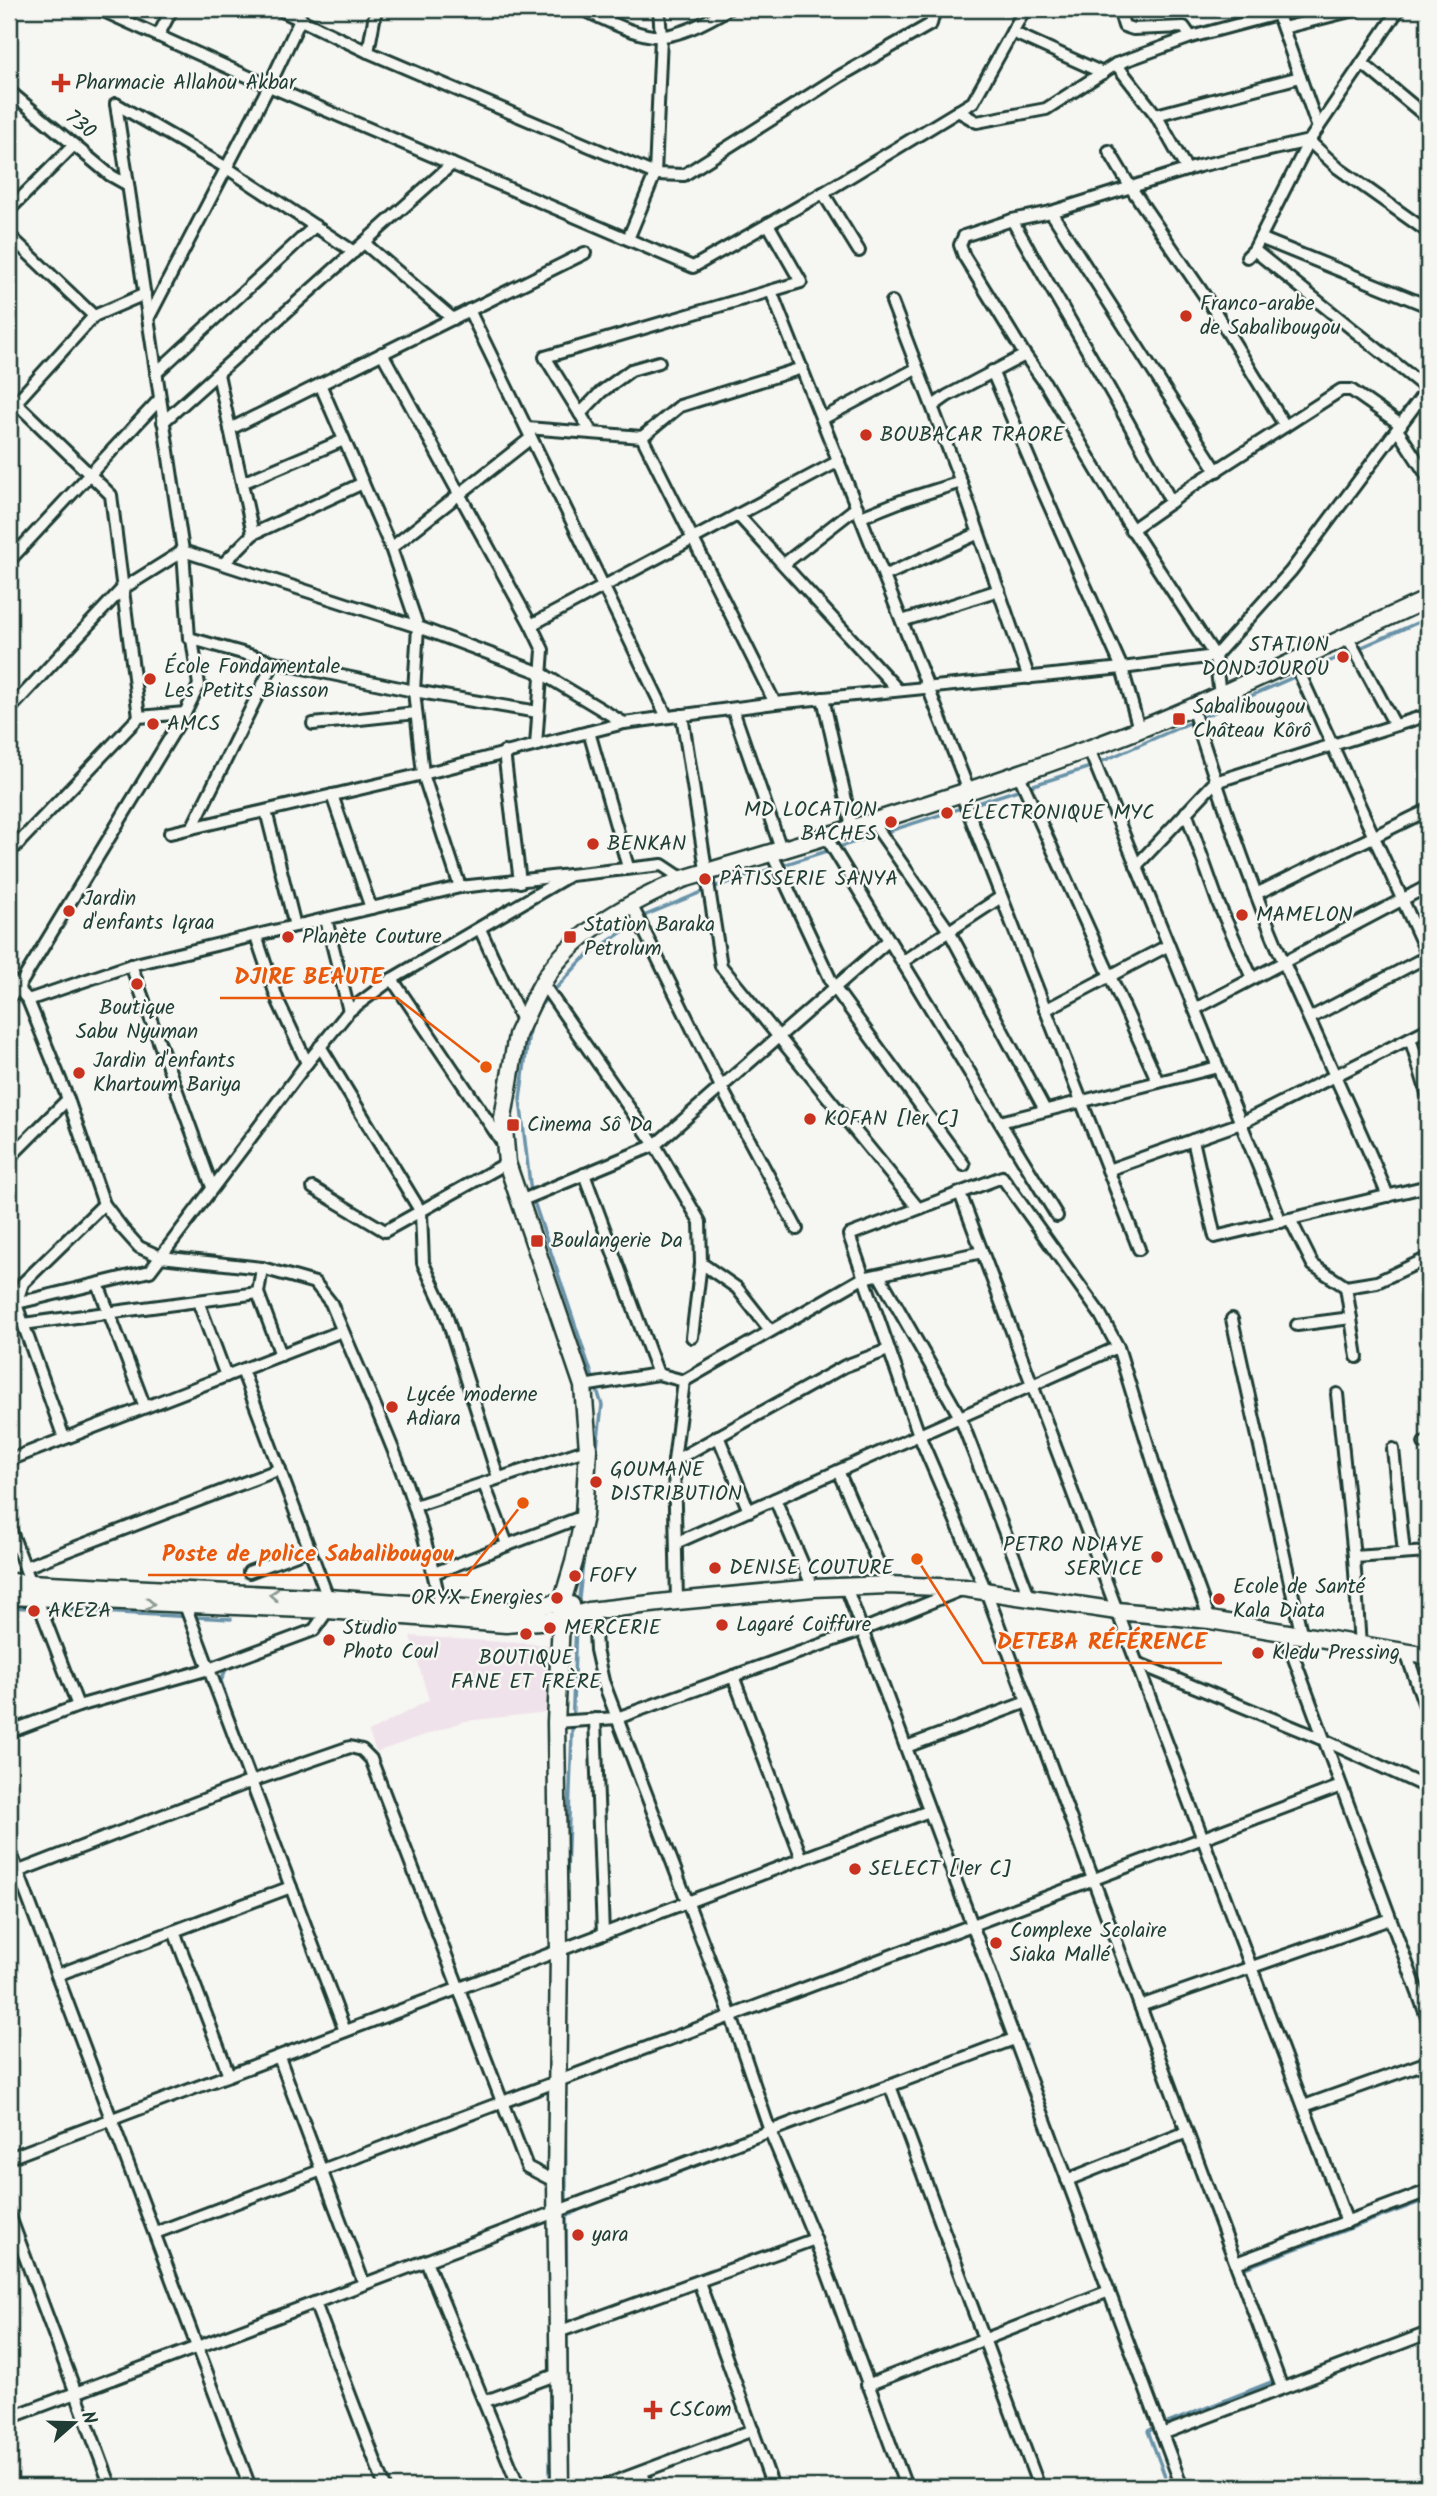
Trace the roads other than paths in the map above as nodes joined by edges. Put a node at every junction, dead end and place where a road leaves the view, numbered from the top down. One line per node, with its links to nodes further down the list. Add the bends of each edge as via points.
1 (99, 9): 17 (street)
2 (172, 9): 17 (street)
3 (278, 9): 14 (street)
4 (376, 9): 20 (street)
5 (581, 9): 18 (street, via 629,30)
6 (659, 9): 18 (street)
7 (728, 9): 18 (street)
8 (935, 9): 37 (street, via 931,24 684,175)
9 (1025, 9): 16 (street)
10 (1119, 9): 19 (street, via 1124,26 1184,27)
11 (1359, 9): 15 (street)
12 (1399, 9): 22 (street)
13 (1277, 11): 15 (street); 19 (street)
14 (300, 18): 20 (street); 25 (street)
15 (1283, 28): 24 (street)
16 (1012, 32): 23 (street); 27 (street, via 973,102)
17 (158, 36): 25 (street)
18 (661, 37): 37 (street)
19 (1191, 37): 21 (street)
20 (368, 52): 37 (street)
21 (1116, 64): 23 (street); 28 (street)
22 (1362, 64): 29 (street); 30 (street)
23 (1103, 74): 27 (street, via 1046,109 978,122)
24 (1300, 77): 28 (street); 30 (street)
25 (269, 86): 34 (street); 35 (street)
26 (9, 91): 32 (street, 730)
27 (958, 111): 40 (street)
28 (1156, 116): 36 (street)
29 (1428, 118)
30 (1318, 128): 31 (street)
31 (1309, 141): 36 (street); 46 (street, via 1338,168); 48 (street)
32 (74, 145): 38 (street, 730); 41 (street)
33 (1109, 151): 39 (street)
34 (452, 164): 49 (street); 50 (street)
35 (227, 168): 38 (street, via 116,104); 45 (street); 61 (street)
36 (1187, 170): 39 (street)
37 (655, 174): 49 (street)
38 (128, 185): 55 (street)
39 (1131, 188): 42 (street); 78 (street, via 1211,305)
40 (823, 192): 44 (street); 51 (street)
41 (9, 210)
42 (1051, 212): 43 (street); 86 (street)
43 (1012, 220): 63 (street, via 964,236 960,245); 93 (street)
44 (768, 224): 49 (street, via 693,267); 54 (street, via 801,282)
45 (315, 226): 52 (street); 68 (street)
46 (1428, 232)
47 (9, 235): 59 (street)
48 (1260, 238): 57 (street); 71 (street, via 1250,253)
49 (628, 239)
50 (364, 243): 52 (street); 60 (street)
51 (859, 251)
52 (354, 252): 69 (street)
53 (585, 253): 58 (street)
54 (771, 291): 65 (street); 75 (street, via 545,357)
55 (145, 294): 59 (street); 61 (street)
56 (892, 302): 66 (street)
57 (1428, 306)
58 (469, 310): 60 (street); 81 (street)
59 (94, 316): 73 (street)
60 (453, 318): 62 (street)
61 (148, 319): 68 (street)
62 (382, 354): 70 (street); 92 (street)
63 (1025, 355): 67 (street); 96 (street)
64 (659, 362): 75 (street, via 631,370)
65 (802, 368): 76 (street); 83 (street, via 680,406)
66 (916, 369): 74 (street); 76 (street)
67 (992, 371): 74 (street); 118 (street)
68 (156, 373): 72 (street)
69 (218, 373): 77 (street); 80 (street)
70 (320, 384): 80 (street); 84 (street)
71 (1428, 389): 79 (street)
72 (160, 400): 77 (street); 87 (street)
73 (11, 403): 87 (street)
74 (933, 406): 90 (street)
75 (580, 414): 82 (street)
76 (822, 419): 85 (street)
77 (163, 422): 101 (street)
78 (1285, 426): 79 (street, via 1341,390 1350,390); 86 (street)
79 (1399, 428): 88 (street); 115 (street, via 1292,571)
80 (230, 429): 91 (street)
81 (529, 433): 82 (street); 92 (street); 106 (street)
82 (592, 433): 83 (street)
83 (642, 437): 99 (street)
84 (344, 440): 89 (street); 91 (street)
85 (839, 461): 94 (street); 95 (street)
86 (1217, 471): 93 (street)
87 (90, 475): 102 (street); 107 (street, via 111,495)
88 (1428, 477)
89 (363, 482): 97 (street); 100 (street)
90 (961, 482): 94 (street); 98 (street)
91 (242, 483): 97 (street)
92 (459, 494): 100 (street); 111 (street)
93 (1171, 502): 96 (street)
94 (859, 512): 104 (street); 105 (street)
95 (738, 515): 99 (street); 104 (street)
96 (1131, 530): 115 (street)
97 (253, 534): 103 (street)
98 (978, 534): 105 (street); 108 (street)
99 (693, 539): 106 (street); 126 (street)
100 (391, 548): 112 (street)
101 (183, 551): 103 (street); 107 (street); 114 (street)
102 (9, 561)
103 (223, 564): 112 (street)
104 (784, 564): 122 (street)
105 (884, 576): 110 (street)
106 (604, 586): 111 (street); 136 (street)
107 (122, 589): 128 (street); 135 (street)
108 (999, 590): 110 (street); 120 (street)
109 (1428, 599): 113 (main road)
110 (902, 621): 121 (street)
111 (531, 625): 119 (street, via 542,650)
112 (418, 627): 119 (street); 123 (street)
113 (1347, 636): 117 (main road); 139 (street)
114 (192, 639): 116 (street); 131 (street, via 199,685)
115 (1215, 656): 118 (street); 124 (street)
116 (274, 662): 123 (street); 156 (street)
117 (1294, 662): 124 (main road); 143 (street)
118 (1122, 668): 120 (street); 140 (street)
119 (541, 673): 130 (street); 137 (street)
120 (1029, 678): 121 (street)
121 (928, 687): 122 (street); 149 (street)
122 (898, 690): 125 (street)
123 (414, 691): 130 (street); 132 (street)
124 (1220, 695): 127 (main road)
125 (823, 698): 126 (street); 155 (street)
126 (775, 703): 129 (street)
127 (1192, 708): 140 (main road); 148 (street)
128 (9, 710)
129 (733, 710): 133 (street); 162 (street)
130 (538, 712): 142 (street)
131 (185, 713): 135 (street); 193 (street)
132 (416, 713): 138 (street); 147 (street)
133 (682, 715): 136 (street); 166 (street)
134 (1428, 715): 139 (street)
135 (139, 717): 161 (street)
136 (667, 717): 137 (street)
137 (624, 723): 141 (street)
138 (313, 724)
139 (1395, 725): 143 (street)
140 (1139, 729): 144 (main road)
141 (589, 732): 142 (street); 165 (street)
142 (536, 745): 145 (street)
143 (1332, 745): 148 (street); 160 (street)
144 (1089, 749): 146 (main road); 164 (street)
145 (504, 752): 147 (street); 169 (street)
146 (1018, 773): 149 (main road); 187 (street)
147 (423, 774): 150 (street); 171 (street)
148 (1215, 782): 153 (street); 172 (street)
149 (965, 792): 154 (main road); 173 (street)
150 (332, 795): 152 (street); 176 (street)
151 (1428, 810): 160 (street)
152 (266, 811): 156 (street); 178 (street)
153 (1185, 812): 164 (street); 189 (street)
154 (872, 821): 155 (main road); 180 (street)
155 (852, 827): 159 (main road)
156 (192, 828): 158 (street)
157 (9, 833): 161 (street)
158 (170, 833)
159 (825, 835): 162 (main road); 182 (street)
160 (1374, 837): 172 (street); 174 (street)
161 (19, 843): 163 (street)
162 (776, 851): 166 (main road); 192 (street)
163 (9, 853)
164 (1136, 866): 183 (street)
165 (628, 867): 167 (street); 168 (street, via 662,865)
166 (706, 872): 168 (main road); 202 (street, via 722,966)
167 (570, 875): 169 (street); 179 (street)
168 (683, 879): 175 (main road)
169 (520, 881): 171 (street)
170 (1428, 886): 174 (street)
171 (460, 887): 176 (street)
172 (1256, 894): 184 (street)
173 (1001, 897): 180 (street); 197 (street)
174 (1402, 899): 184 (street); 199 (street, via 1428,956)
175 (631, 904): 191 (main road, via 587,932 556,963); 209 (street)
176 (371, 908): 177 (street)
177 (326, 919): 178 (street); 198 (street)
178 (295, 926): 181 (street)
179 (480, 929): 190 (street); 200 (street)
180 (949, 931): 185 (street); 213 (street)
181 (256, 936): 186 (street); 205 (street, via 278,1001)
182 (889, 940): 185 (street); 192 (street)
183 (1169, 945): 187 (street); 196 (street)
184 (1283, 961): 189 (street); 199 (street)
185 (902, 962): 214 (street)
186 (131, 965): 195 (street); 224 (street)
187 (1110, 975): 197 (street); 208 (street)
188 (9, 978): 193 (street)
189 (1252, 978): 196 (street)
190 (392, 979): 198 (street); 218 (street)
191 (543, 984): 200 (main road); 217 (street)
192 (834, 987): 202 (street); 220 (street)
193 (18, 988): 194 (street); 195 (street)
194 (9, 998)
195 (28, 1000): 211 (street)
196 (1195, 1009): 206 (street)
197 (1045, 1010): 212 (street)
198 (349, 1011): 204 (street)
199 (1310, 1018): 207 (street)
200 (523, 1023): 218 (main road, via 503,1118)
201 (1428, 1029): 203 (street)
202 (779, 1035): 209 (street); 230 (street)
203 (1410, 1038): 207 (street); 210 (street)
204 (320, 1046): 205 (street); 231 (street)
205 (307, 1063): 224 (street)
206 (1218, 1067): 208 (street); 215 (street)
207 (1336, 1075): 215 (street); 227 (street)
208 (1158, 1082): 212 (street)
209 (722, 1087): 217 (street); 234 (street)
210 (1428, 1097)
211 (68, 1099): 219 (street); 229 (street)
212 (1080, 1101): 213 (street); 221 (street)
213 (1045, 1110): 214 (street)
214 (999, 1122): 232 (street)
215 (1241, 1123): 216 (street); 233 (street)
216 (1193, 1139): 221 (street); 233 (street, via 1215,1237)
217 (655, 1145): 222 (street); 239 (street, via 700,1222)
218 (507, 1155): 228 (main road); 231 (street)
219 (9, 1158)
220 (964, 1166)
221 (1108, 1170): 235 (street)
222 (584, 1174): 228 (street); 261 (street)
223 (1428, 1186): 227 (street)
224 (212, 1187): 237 (street)
225 (313, 1188): 231 (street, via 385,1231)
226 (960, 1192): 230 (street); 236 (street); 256 (street, via 1002,1177 1100,1314)
227 (1388, 1196): 233 (street)
228 (520, 1201): 265 (main road)
229 (104, 1204): 237 (street, via 139,1247); 247 (street, via 23,1283)
230 (918, 1208): 242 (street, via 849,1236)
231 (421, 1212): 278 (street, via 423,1263 444,1308)
232 (1057, 1216)
233 (1286, 1220): 244 (street, via 1313,1265)
234 (797, 1229)
235 (1139, 1249)
236 (982, 1252): 241 (street); 264 (street)
237 (161, 1257): 240 (street); 243 (street, via 150,1271)
238 (1428, 1258): 244 (street, via 1377,1282)
239 (701, 1263): 253 (street, via 737,1288); 255 (street)
240 (262, 1268): 245 (street); 254 (street, via 315,1283 331,1303)
241 (879, 1275): 242 (street); 268 (street)
242 (863, 1278): 253 (street); 257 (street)
243 (98, 1284): 247 (street); 248 (street)
244 (1346, 1287): 249 (street)
245 (258, 1293): 246 (street); 258 (street)
246 (198, 1301): 248 (street); 262 (street)
247 (12, 1304): 251 (street)
248 (109, 1313): 251 (street); 267 (street)
249 (1351, 1318): 252 (street); 259 (street)
250 (1232, 1319): 313 (street)
251 (23, 1324): 271 (street)
252 (1297, 1325)
253 (770, 1330): 263 (street)
254 (342, 1331): 258 (street); 281 (street)
255 (692, 1337)
256 (1118, 1347): 264 (street); 310 (street, via 1159,1481)
257 (888, 1350): 269 (street); 270 (street, via 845,1366)
258 (281, 1354): 260 (street)
259 (1357, 1357)
260 (242, 1370): 262 (street); 276 (street)
261 (659, 1374): 263 (street); 265 (street)
262 (226, 1376): 267 (street)
263 (684, 1381): 275 (street)
264 (1032, 1384): 268 (street); 309 (street)
265 (583, 1386): 272 (main road)
266 (1337, 1394): 290 (street)
267 (145, 1407): 271 (street)
268 (960, 1417): 269 (street); 303 (street)
269 (919, 1435): 277 (street); 300 (street)
270 (718, 1436): 275 (street); 282 (street)
271 (64, 1438): 274 (street)
272 (588, 1448): 278 (street); 283 (main road)
273 (1393, 1449): 289 (street)
274 (9, 1460)
275 (674, 1461): 285 (street)
276 (280, 1469): 287 (street); 291 (street)
277 (838, 1471): 280 (street); 295 (street)
278 (498, 1477): 279 (street)
279 (484, 1484): 281 (street); 286 (street)
280 (775, 1499): 282 (street); 297 (street)
281 (415, 1506): 293 (street)
282 (749, 1511): 285 (street)
283 (584, 1516): 286 (street); 308 (main road)
284 (9, 1526): 291 (street)
285 (677, 1542): 304 (street)
286 (507, 1544): 293 (street)
287 (310, 1549): 292 (street); 305 (street)
288 (1428, 1552): 289 (street)
289 (1404, 1553): 290 (street)
290 (1354, 1557): 314 (street)
291 (24, 1567): 299 (street)
292 (249, 1572)
293 (434, 1573): 306 (street)
294 (9, 1582): 299 (main road)
295 (888, 1585): 296 (main road); 298 (main road)
296 (846, 1587): 297 (main road); 311 (street)
297 (813, 1588): 304 (main road)
298 (964, 1588): 300 (main road); 311 (street)
299 (34, 1590): 301 (main road); 302 (main road); 321 (street)
300 (986, 1591): 303 (main road); 320 (street)
301 (9, 1596)
302 (182, 1598): 305 (main road); 318 (street)
303 (1031, 1598): 309 (main road)
304 (677, 1601): 307 (main road)
305 (328, 1604): 306 (main road); 308 (main road, via 506,1624); 318 (street, via 314,1630)
306 (440, 1606): 308 (main road)
307 (591, 1610): 308 (main road); 323 (street, via 603,1681)
308 (561, 1611): 325 (main road)
309 (1118, 1611): 310 (main road); 317 (street)
310 (1210, 1620): 312 (main road)
311 (862, 1630): 319 (street); 328 (street)
312 (1284, 1634): 313 (main road); 327 (street)
313 (1302, 1637): 314 (main road)
314 (1360, 1646): 315 (main road)
315 (1406, 1653): 316 (main road); 322 (street)
316 (1428, 1656)
317 (1137, 1663): 327 (street); 333 (street)
318 (209, 1669): 321 (street); 329 (street)
319 (733, 1676): 323 (street); 335 (street)
320 (1027, 1702): 328 (street); 337 (street)
321 (78, 1706): 326 (street)
322 (1428, 1714)
323 (617, 1718): 324 (street); 339 (street)
324 (596, 1719): 325 (street); 343 (street)
325 (555, 1722): 344 (main road)
326 (9, 1732)
327 (1324, 1740): 330 (street); 331 (street)
328 (906, 1747): 332 (street)
329 (252, 1781): 336 (street); 338 (street); 347 (street, via 350,1747 362,1750 371,1759)
330 (1341, 1786): 333 (street); 340 (street)
331 (1428, 1788)
332 (929, 1811): 335 (street); 341 (street)
333 (1203, 1838): 337 (street); 345 (street)
334 (9, 1848): 336 (street)
335 (802, 1859): 339 (street)
336 (13, 1873): 346 (street)
337 (1093, 1880): 341 (street); 348 (street)
338 (291, 1887): 342 (street); 351 (street)
339 (688, 1902): 343 (street); 349 (street)
340 (1390, 1919): 345 (street); 350 (street)
341 (972, 1925): 349 (street); 352 (street)
342 (174, 1931): 346 (street); 355 (street)
343 (603, 1934): 344 (street)
344 (559, 1951): 347 (street); 356 (main road)
345 (1251, 1966): 348 (street); 359 (street)
346 (58, 1975): 360 (street)
347 (460, 1988): 351 (street); 358 (street)
348 (1140, 2006): 362 (street)
349 (731, 2016): 356 (street); 361 (street)
350 (1428, 2020)
351 (345, 2031): 353 (street)
352 (1014, 2039): 357 (street); 365 (street)
353 (279, 2057): 355 (street); 364 (street)
354 (1428, 2062): 359 (street)
355 (229, 2075): 360 (street)
356 (557, 2082): 358 (street); 366 (main road)
357 (890, 2086): 361 (street); 381 (street)
358 (503, 2102): 364 (street); 366 (street, via 527,2167)
359 (1304, 2106): 370 (street)
360 (112, 2119): 363 (street); 371 (street)
361 (770, 2131): 368 (street); 372 (street)
362 (1187, 2132): 365 (street); 374 (street)
363 (9, 2158)
364 (322, 2171): 371 (street); 376 (street)
365 (1067, 2180): 377 (street)
366 (556, 2182): 368 (main road)
367 (1428, 2192): 370 (street)
368 (557, 2211): 373 (street); 379 (main road)
369 (9, 2214): 386 (street)
370 (1347, 2222): 374 (street)
371 (155, 2234): 382 (street)
372 (815, 2239): 375 (street); 384 (street)
373 (426, 2261): 376 (street); 387 (street)
374 (1236, 2263): 385 (street)
375 (699, 2282): 379 (street); 389 (street)
376 (364, 2284): 378 (street)
377 (1109, 2291): 381 (street); 390 (street)
378 (315, 2303): 382 (street); 395 (street)
379 (558, 2332): 383 (main road)
380 (1428, 2335): 385 (street)
381 (983, 2340): 384 (street); 402 (street)
382 (197, 2347): 386 (street); 394 (street)
383 (558, 2374): 387 (street); 397 (main road)
384 (867, 2385): 401 (street)
385 (1282, 2388): 390 (street)
386 (75, 2393): 388 (street); 393 (street)
387 (486, 2402): 396 (street)
388 (9, 2418)
389 (753, 2430): 391 (street); 400 (street)
390 (1162, 2434): 403 (street)
391 (642, 2472): 398 (street); 399 (street)
392 (1428, 2484): 404 (highway)
393 (111, 2487)
394 (250, 2487)
395 (385, 2487)
396 (519, 2487)
397 (560, 2487)
398 (601, 2487)
399 (647, 2487)
400 (773, 2487)
401 (906, 2487)
402 (1039, 2487)
403 (1182, 2487)
404 (1420, 2487)

